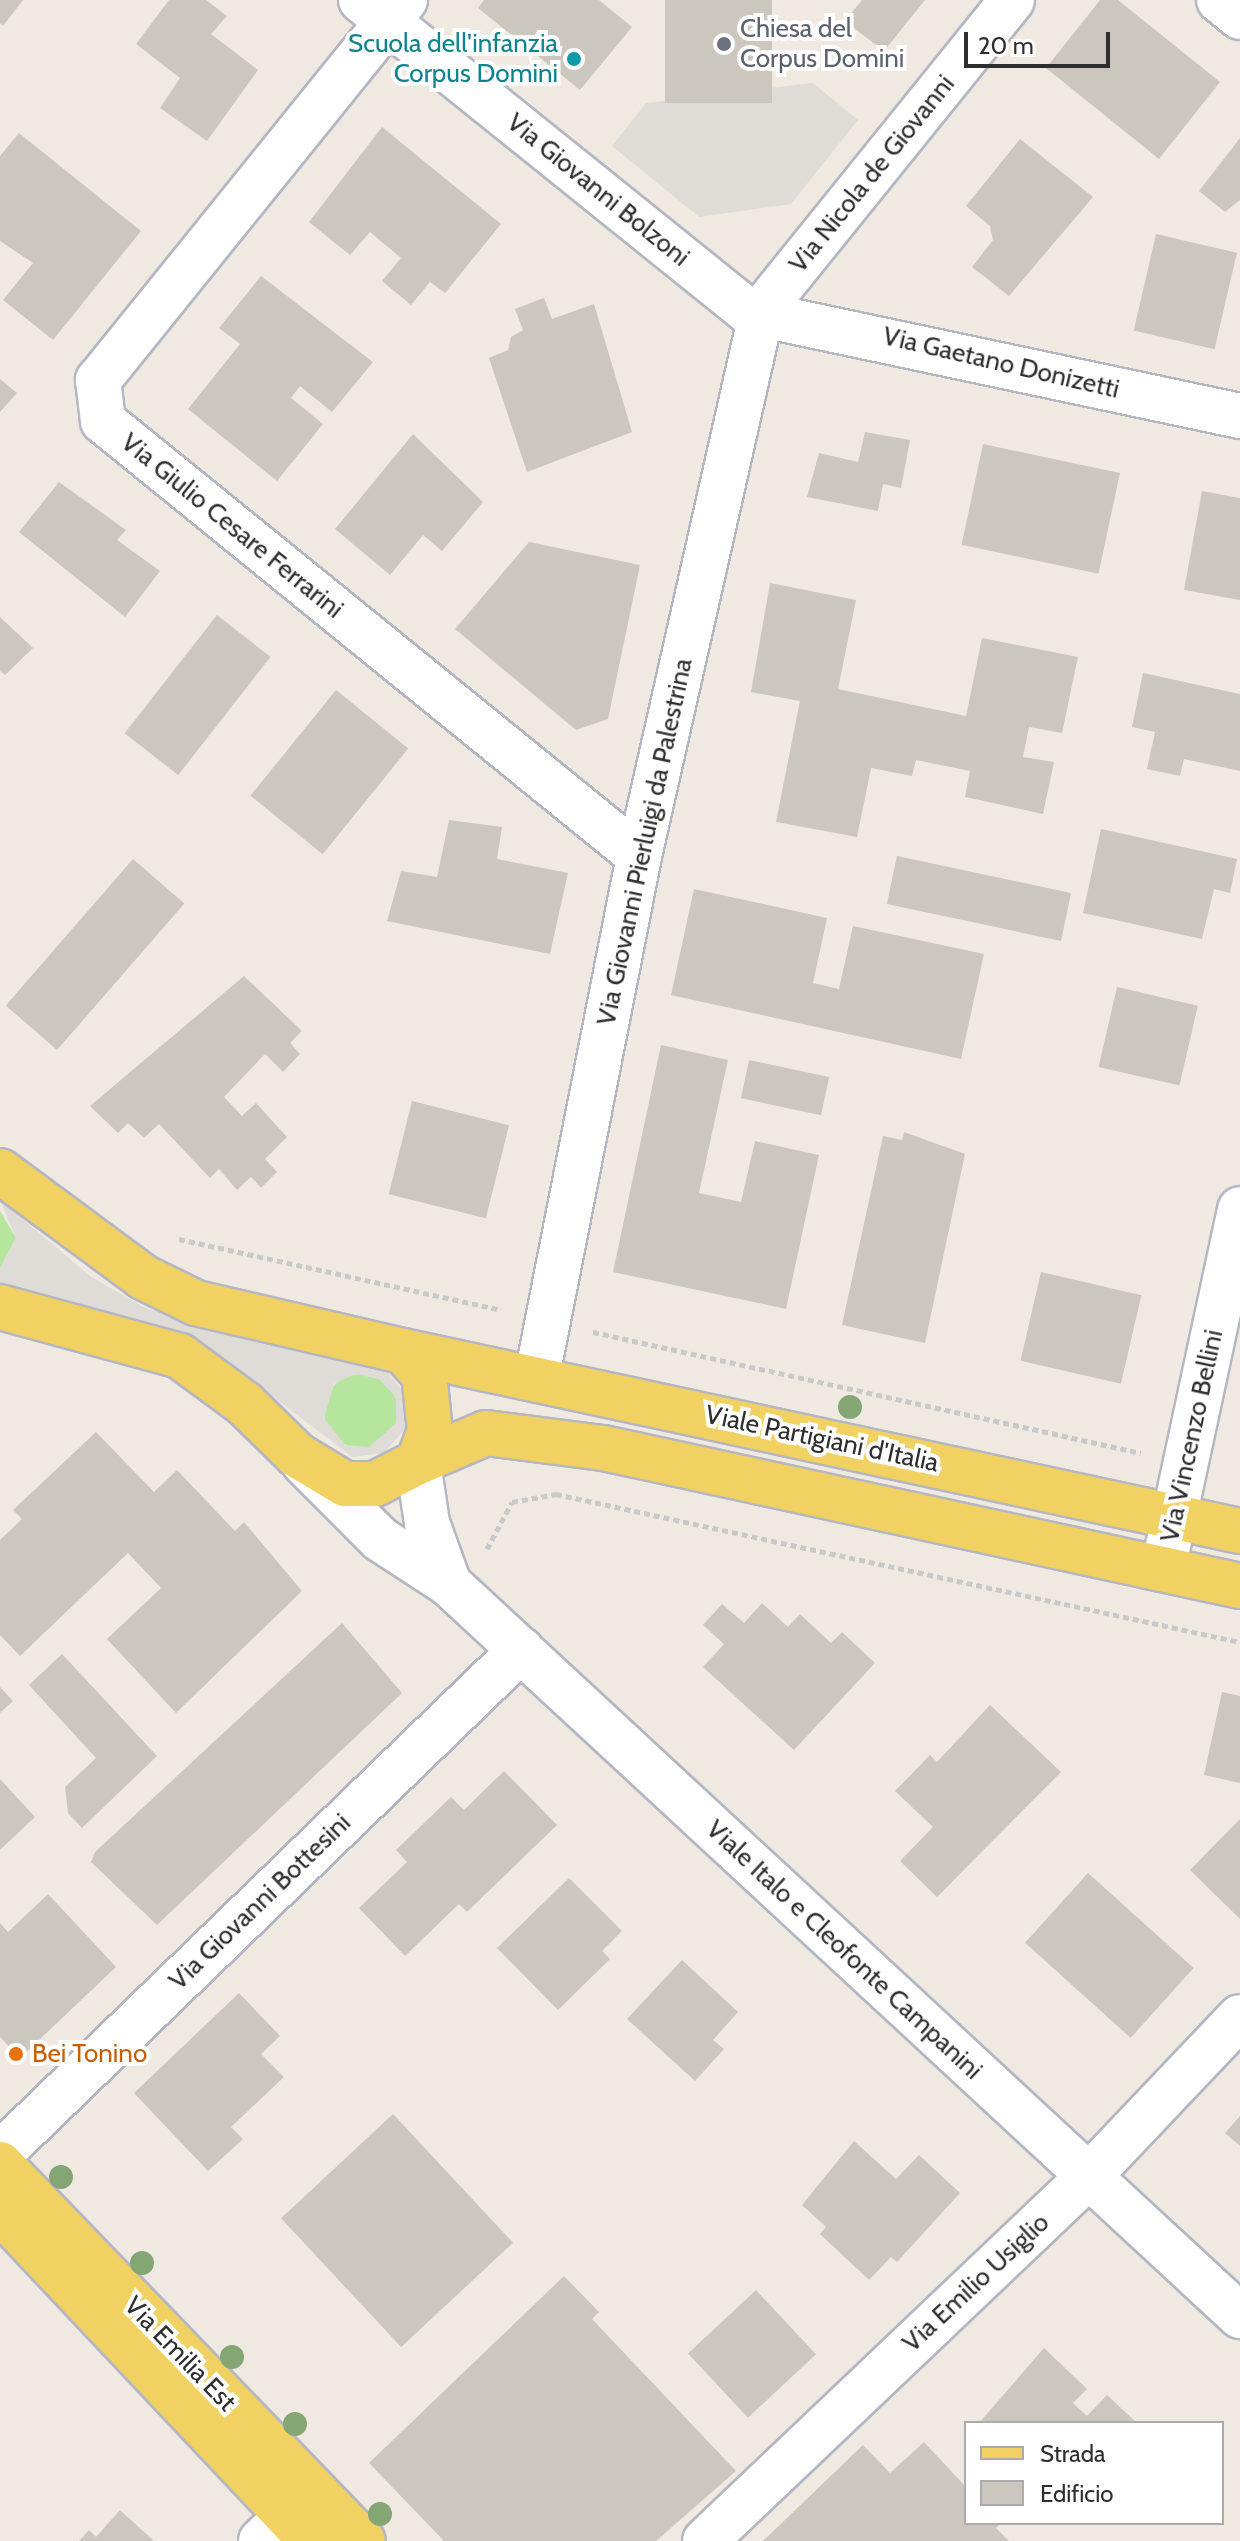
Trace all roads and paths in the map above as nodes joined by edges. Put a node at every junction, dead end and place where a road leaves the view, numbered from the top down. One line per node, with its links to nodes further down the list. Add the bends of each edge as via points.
1 (1012, 0): 5 (street, Via Nicola de Giovanni)
2 (1219, 0): 4 (street)
3 (385, 7): 5 (street, Via Giovanni Bolzoni, via 749,312); 7 (street, Via Giulio Cesare Ferrarini, via 98,380 103,421)
4 (1240, 17)
5 (762, 310): 6 (street, Via Gaetano Donizetti); 7 (street, Via Giovanni Pierluigi da Palestrina)
6 (1240, 416)
7 (639, 856): 12 (street, Via Giovanni Pierluigi da Palestrina)
8 (6, 1171): 13 (main road, Viale Partigiani d'Italia, via 80,1235 196,1303)
9 (1240, 1209): 17 (street, Via Vincenzo Bellini)
10 (174, 1238): 12 (path)
11 (0, 1307): 15 (main road, via 95,1328 180,1356 245,1404)
12 (546, 1321): 14 (street, Via Giovanni Pierluigi da Palestrina); 17 (path)
13 (403, 1351): 14 (main road, Viale Partigiani d'Italia); 16 (main road, via 424,1374 432,1410)
14 (537, 1376): 18 (main road, Viale Partigiani d'Italia)
15 (297, 1455): 16 (main road, via 345,1484 375,1484); 22 (street, Viale Italo e Cleofonte Campanini, via 380,1539)
16 (418, 1462): 21 (main road, via 486,1433 603,1448); 22 (street, Viale Italo e Cleofonte Campanini, via 427,1523)
17 (1186, 1463): 18 (street, Via Vincenzo Bellini)
18 (1174, 1516): 19 (main road, Viale Partigiani d'Italia); 21 (street, Via Vincenzo Bellini)
19 (1240, 1531)
20 (488, 1548): 24 (path, via 512,1502 556,1494)
21 (1163, 1569): 23 (main road)
22 (449, 1584): 25 (street, Viale Italo e Cleofonte Campanini)
23 (1240, 1586)
24 (1240, 1642)
25 (521, 1650): 27 (street, Via Giovanni Bottesini); 29 (street, Viale Italo e Cleofonte Campanini)
26 (1240, 2017): 29 (street, Via Emilio Usiglio)
27 (0, 2154)
28 (0, 2164): 32 (main road, Via Emilia Est)
29 (1089, 2176): 31 (street, Viale Italo e Cleofonte Campanini); 34 (street, Via Emilio Usiglio)
30 (0, 2211): 32 (main road, Via Emilia Est)
31 (1240, 2316)
32 (293, 2522): 33 (main road, Via Emilia Est)
33 (363, 2541)
34 (705, 2541)

